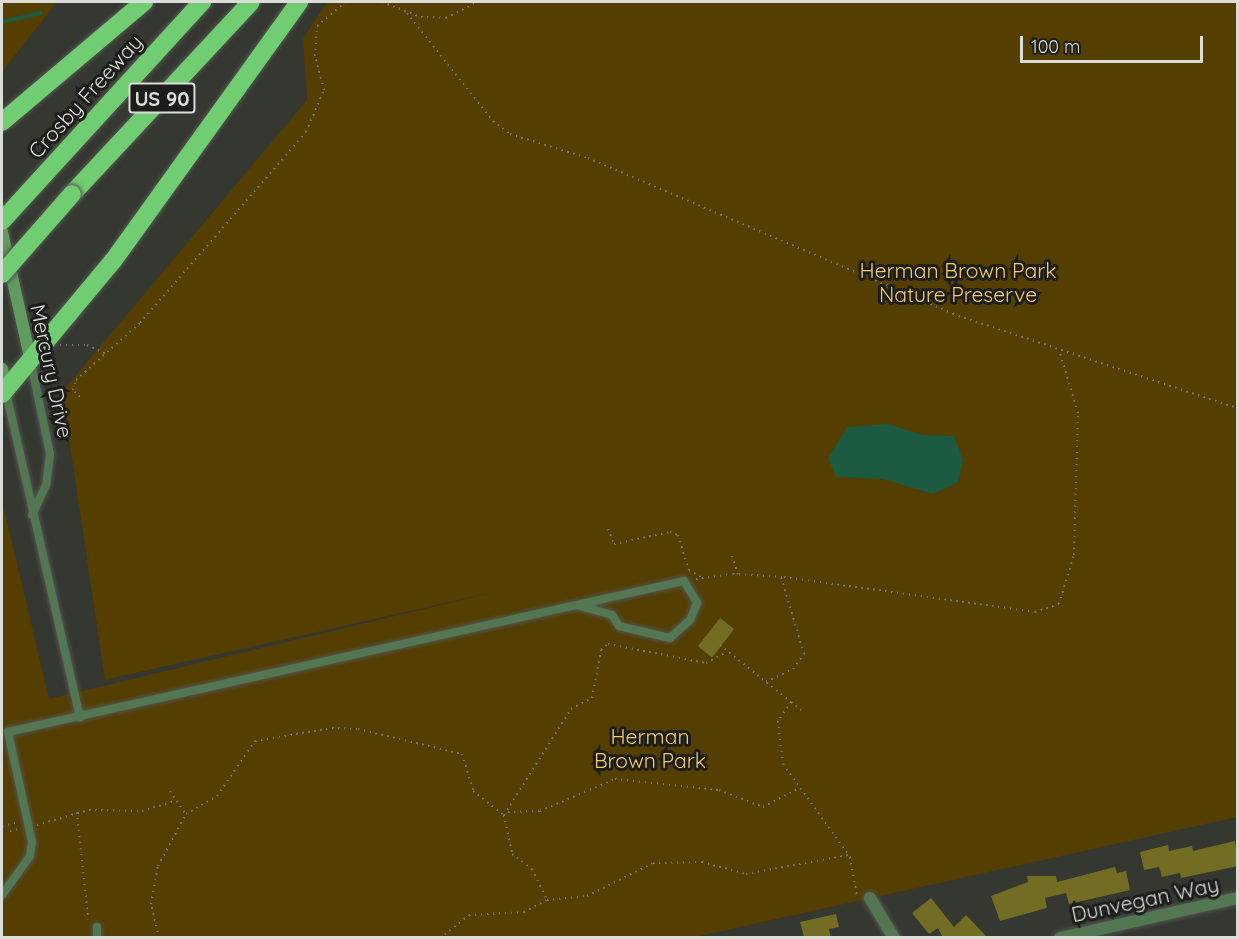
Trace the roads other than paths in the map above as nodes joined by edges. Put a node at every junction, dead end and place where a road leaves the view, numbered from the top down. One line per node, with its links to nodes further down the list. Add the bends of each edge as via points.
1 (144, 2): 5 (highway)
2 (202, 2): 6 (highway, Crosby Freeway / US 90)
3 (251, 2): 8 (highway, US 90, bridge)
4 (298, 2): 9 (highway, via 49,343)
5 (2, 122)
6 (2, 221)
7 (2, 232): 9 (street, Mercury Drive)
8 (2, 274)
9 (31, 362): 11 (highway); 12 (lane, Mercury Drive, via 51,454 46,485)
10 (2, 369): 11 (street)
11 (4, 392): 12 (lane)
12 (32, 515): 14 (lane)
13 (577, 606): 13 (lane, via 684,581 697,603 690,620 670,638 618,626 612,615); 14 (lane)
14 (80, 718): 15 (lane)
15 (5, 732): 16 (lane, via 28,823 30,856)
16 (2, 895)
17 (870, 898): 21 (street)
18 (1238, 898): 22 (street, Dunvegan Way)
19 (97, 927): 20 (lane)
20 (97, 938)
21 (894, 938)
22 (1060, 938)

